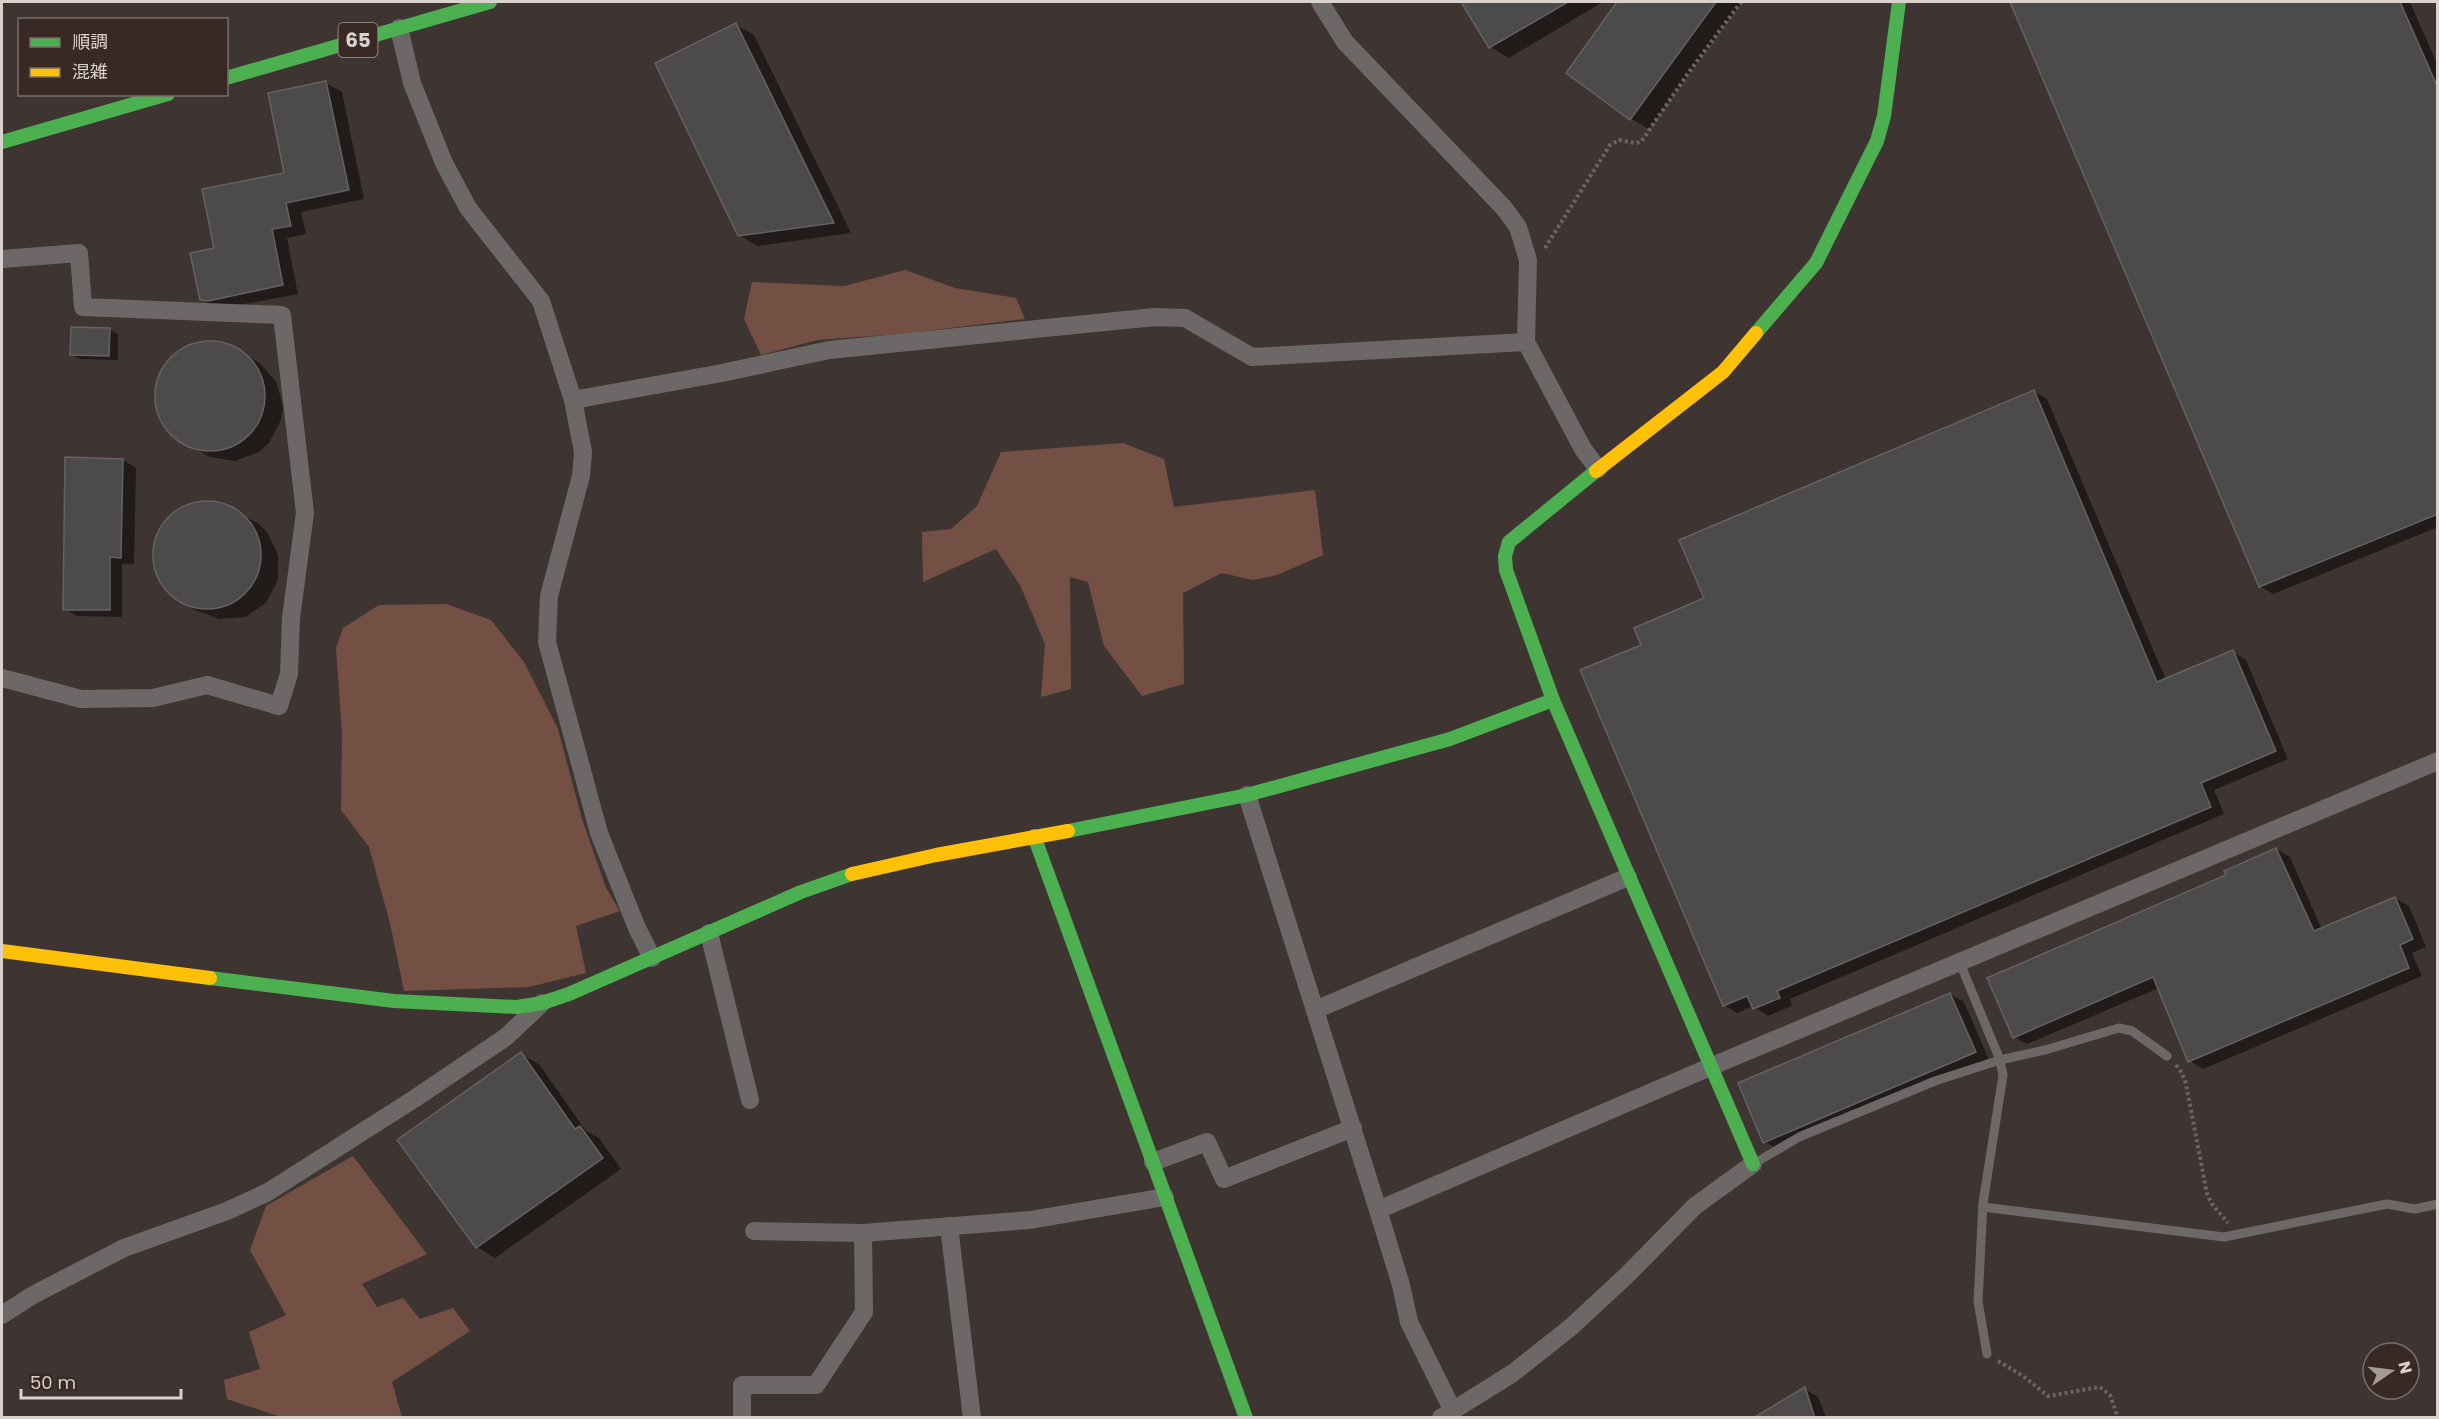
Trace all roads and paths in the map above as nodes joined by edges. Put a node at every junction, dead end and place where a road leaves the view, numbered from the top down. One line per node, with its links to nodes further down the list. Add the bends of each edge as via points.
1 (490, 2): 5 (street, 65)
2 (1320, 2): 10 (street, via 1345,42 1504,208 1518,227)
3 (1741, 2): 10 (path, via 1641,142 1619,140 1610,145 1538,258)
4 (1899, 2): 13 (street, via 1884,116 1877,141 1816,263 1723,372)
5 (399, 28): 6 (street, 65); 12 (street, via 412,83 444,163 468,208 541,301)
6 (228, 77)
7 (161, 96): 8 (street)
8 (2, 142)
9 (2, 259): 14 (street, via 79,253 83,308 282,315 305,513 291,618 289,674 279,706 207,685 153,699 81,699)
10 (1528, 260): 11 (street)
11 (1527, 342): 12 (street, via 1252,357 1185,318 1155,317 829,350); 13 (street, via 1583,449)
12 (573, 400): 22 (street, via 583,452 581,476 549,596 547,642 599,833)
13 (1598, 469): 15 (street, via 1509,542 1505,556 1506,570)
14 (2, 678)
15 (1553, 700): 17 (street, via 1450,739); 19 (street)
16 (2438, 761): 23 (street)
17 (1247, 795): 18 (street); 25 (street)
18 (1034, 836): 20 (street, via 844,876); 31 (street)
19 (1629, 877): 25 (street); 28 (street)
20 (709, 933): 22 (street); 29 (street)
21 (2, 951): 24 (street, via 394,1001)
22 (652, 958): 24 (street)
23 (1960, 963): 27 (lane); 28 (street)
24 (542, 1004): 41 (street, via 506,1037 268,1192 124,1248)
25 (1315, 1010): 30 (street)
26 (2167, 1056): 27 (lane, via 2132,1031 2119,1028); 40 (path, via 2182,1073 2207,1194)
27 (2000, 1060): 32 (lane, via 1935,1081 1799,1137); 35 (lane, via 2003,1075)
28 (1710, 1067): 32 (street); 36 (street)
29 (750, 1100)
30 (1353, 1128): 31 (street, via 1224,1179 1207,1142); 36 (street)
31 (1153, 1162): 33 (street)
32 (1753, 1164): 43 (street, via 1695,1206 1572,1327 1513,1373)
33 (1165, 1197): 37 (street, via 1030,1220); 46 (street)
34 (2438, 1204): 40 (lane, via 2415,1209 2387,1204)
35 (1983, 1207): 40 (lane, via 2224,1237); 42 (lane, via 1978,1301)
36 (1378, 1210): 43 (street, via 1409,1322)
37 (949, 1226): 39 (street); 45 (street)
38 (754, 1231): 39 (street)
39 (864, 1233): 44 (street, via 864,1312 816,1385 741,1385)
40 (2238, 1234)
41 (2, 1315)
42 (1987, 1354): 47 (path, via 2048,1396 2100,1387 2110,1395)
43 (1447, 1414)
44 (742, 1418)
45 (972, 1418)
46 (1246, 1418)
47 (2118, 1418)

